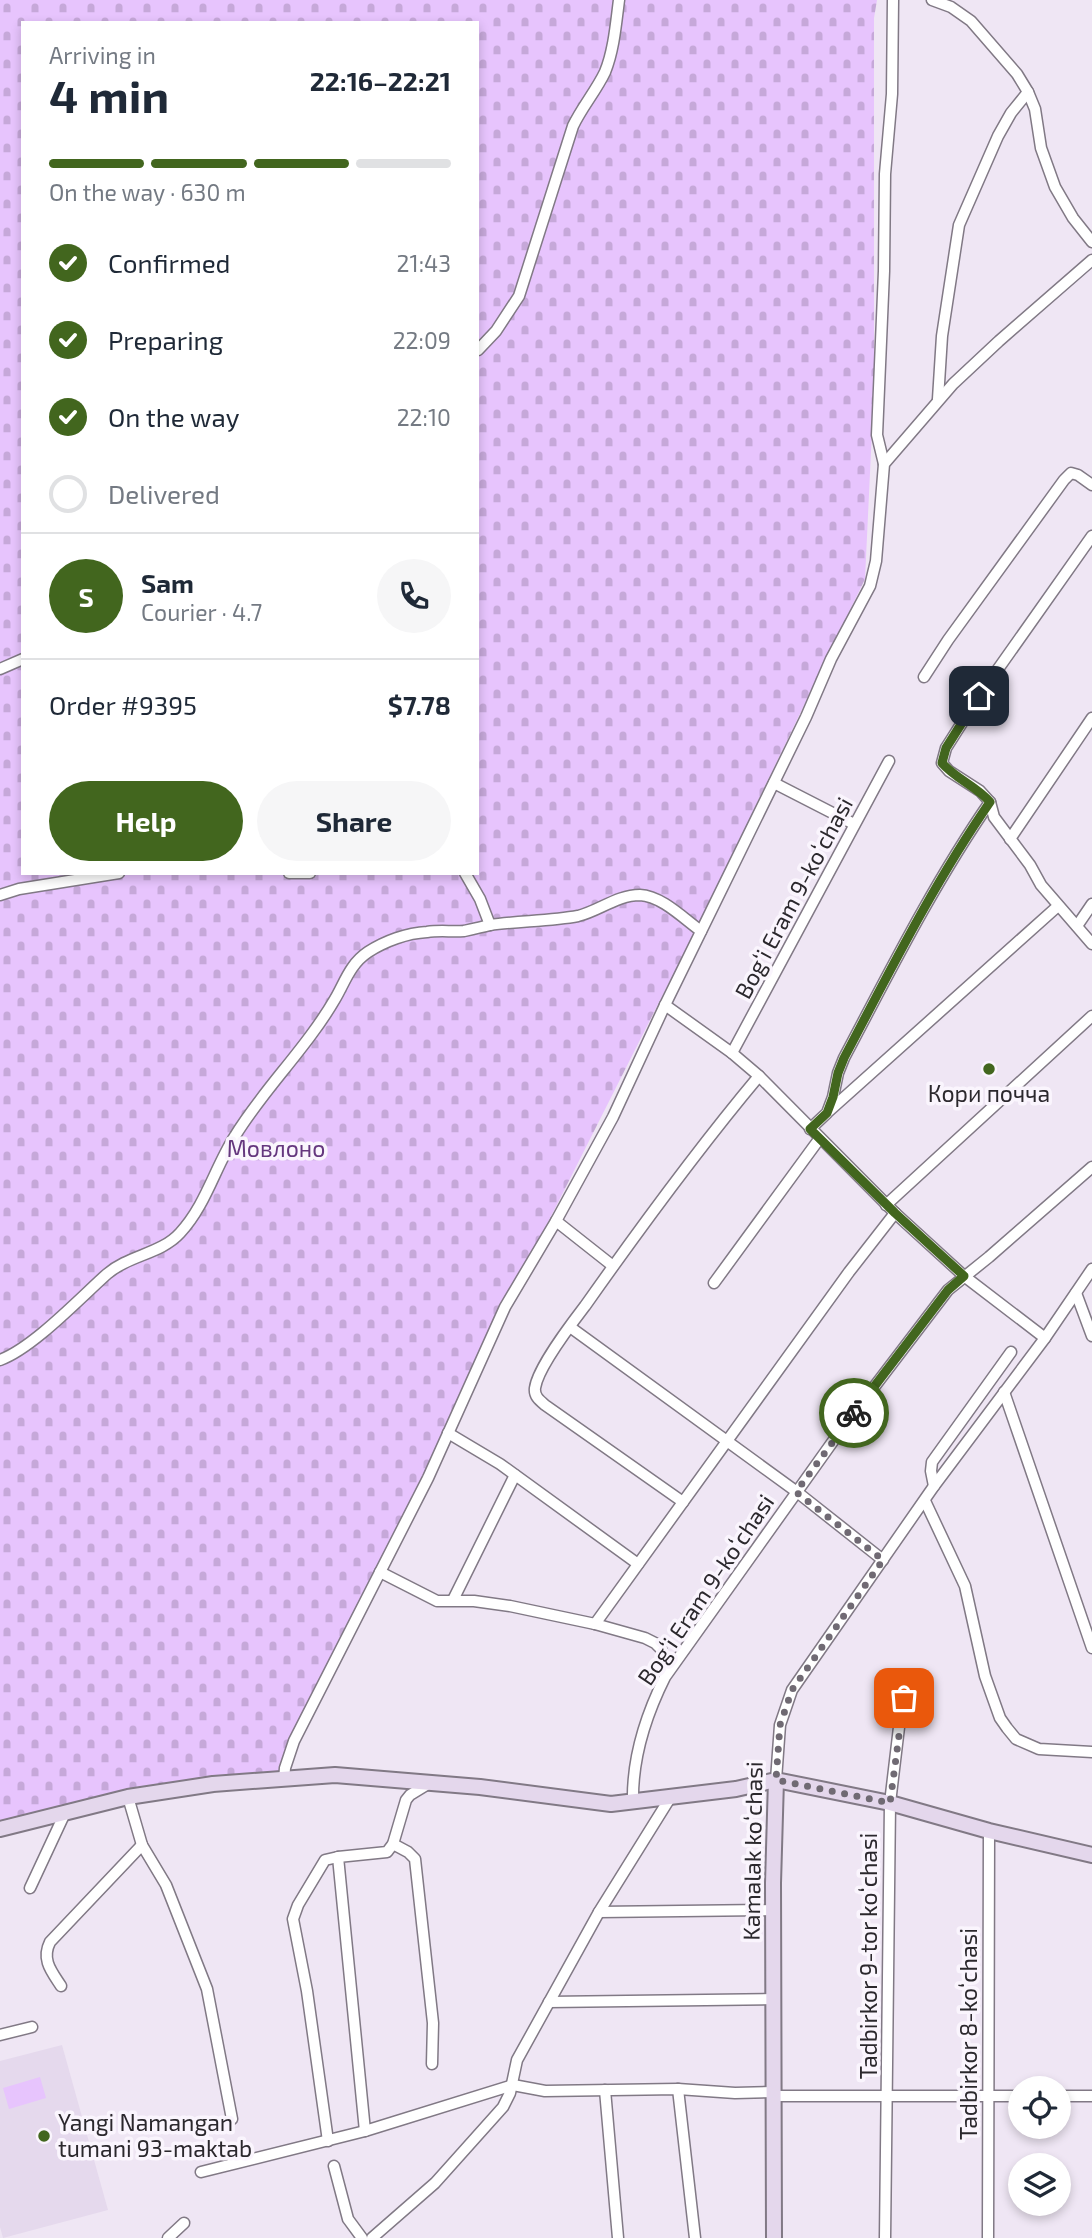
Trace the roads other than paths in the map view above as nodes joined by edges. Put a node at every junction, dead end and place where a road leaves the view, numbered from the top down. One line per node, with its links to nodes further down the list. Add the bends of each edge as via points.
1 (620, 0): 7 (street, via 609,61 573,126 519,296)
2 (893, 0): 9 (street, via 877,435)
3 (932, 0): 4 (street, via 971,21)
4 (1028, 92): 5 (street, via 1055,187); 8 (street, via 998,136 959,225)
5 (1092, 242)
6 (1092, 260): 8 (street)
7 (479, 349)
8 (938, 399): 9 (street)
9 (884, 464): 17 (street, via 870,586)
10 (1092, 485): 14 (street, via 1071,473 1064,480)
11 (1092, 536): 18 (street, via 946,748 942,763)
12 (21, 660): 13 (street)
13 (0, 668)
14 (924, 677)
15 (1092, 718): 20 (street)
16 (889, 761): 19 (street, Bogʻi Eram 9-koʻchasi)
17 (774, 783): 19 (street); 28 (street)
18 (990, 802): 20 (street, via 994,817); 34 (street, via 928,899 850,1047)
19 (855, 824): 32 (street, Bogʻi Eram 9-koʻchasi)
20 (1010, 839): 25 (street)
21 (106, 875): 23 (street)
22 (466, 875): 26 (street)
23 (0, 895)
24 (1092, 904): 27 (street)
25 (1058, 906): 27 (street); 34 (street)
26 (490, 925): 28 (street, via 576,916 640,895 660,902); 50 (street, via 407,935 367,953 352,966 311,1035 234,1137 181,1232 170,1243 109,1272 32,1340)
27 (1077, 926): 29 (street)
28 (701, 931): 30 (street)
29 (1092, 944)
30 (665, 1005): 32 (street); 40 (street, via 613,1117)
31 (1092, 1016): 38 (street)
32 (732, 1053): 33 (street)
33 (759, 1076): 35 (street); 41 (street)
34 (827, 1113): 35 (street)
35 (810, 1129): 36 (street)
36 (820, 1138): 38 (street); 44 (street)
37 (1092, 1167): 43 (street, Bogʻi Eram 9-koʻchasi)
38 (886, 1205): 39 (street)
39 (895, 1213): 43 (street); 53 (street)
40 (556, 1221): 41 (street); 52 (street, via 505,1307)
41 (613, 1266): 46 (street)
42 (1092, 1269): 45 (street, Kamalak koʻchasi)
43 (964, 1276): 48 (street); 56 (street, Bogʻi Eram 9-koʻchasi, via 948,1290)
44 (714, 1283)
45 (1076, 1293): 47 (street); 48 (street, Kamalak koʻchasi)
46 (570, 1327): 53 (street); 58 (street, via 535,1386 537,1397)
47 (1092, 1336)
48 (1045, 1338): 51 (street, Kamalak koʻchasi)
49 (1012, 1352): 55 (street, via 933,1462)
50 (0, 1360)
51 (1004, 1392): 55 (street, Kamalak koʻchasi); 64 (street)
52 (448, 1433): 54 (street); 61 (street)
53 (726, 1441): 56 (street); 58 (street)
54 (515, 1475): 60 (street); 62 (street)
55 (934, 1486): 57 (street, Kamalak koʻchasi)
56 (796, 1492): 59 (street); 65 (street, Bogʻi Eram 9-koʻchasi)
57 (925, 1500): 59 (street, Kamalak koʻchasi); 67 (street, via 965,1586 985,1676 1000,1718 1016,1739 1039,1749)
58 (683, 1502): 60 (street)
59 (883, 1560): 69 (street, Kamalak koʻchasi, via 792,1690 780,1725)
60 (638, 1564): 63 (street)
61 (380, 1572): 62 (street, via 430,1599); 68 (street, via 294,1741)
62 (453, 1600): 63 (street, via 510,1606)
63 (595, 1625): 65 (street, via 655,1643 664,1657)
64 (1092, 1648)
65 (665, 1677): 73 (street, Bogʻi Eram 9-koʻchasi, via 640,1744)
66 (925, 1698): 74 (street, Tadbirkor 9-tor koʻchasi, via 908,1696 902,1702)
67 (1092, 1752)
68 (284, 1780): 70 (street, via 335,1775); 71 (street, via 213,1784)
69 (776, 1780): 72 (street); 74 (street); 83 (street, Kamalak koʻchasi)
70 (431, 1782): 73 (street, via 611,1804); 78 (street, via 406,1800)
71 (128, 1797): 75 (street); 79 (street)
72 (670, 1798): 73 (street); 84 (street)
73 (633, 1802)
74 (890, 1803): 77 (street); 99 (street, Tadbirkor 9-tor koʻchasi)
75 (65, 1813): 76 (street); 82 (street)
76 (0, 1829)
77 (989, 1831): 80 (street); 95 (street, Tadbirkor 8-koʻchasi)
78 (393, 1844): 81 (street, via 382,1854); 90 (street, via 415,1859 433,2023)
79 (142, 1845): 85 (street, via 50,1942 46,1961); 100 (street, via 166,1885 207,1989)
80 (1092, 1855)
81 (338, 1857): 101 (street); 102 (street, via 325,1860 293,1919)
82 (30, 1888)
83 (774, 1910): 84 (street); 86 (street, Kamalak koʻchasi)
84 (599, 1912): 87 (street)
85 (61, 1986)
86 (774, 1999): 87 (street); 94 (street, Kamalak koʻchasi)
87 (549, 2002): 91 (street, via 517,2060)
88 (32, 2027): 89 (street)
89 (0, 2035)
90 (432, 2064)
91 (513, 2085): 93 (street, via 545,2091); 101 (street); 108 (street, via 503,2108 435,2183)
92 (678, 2089): 93 (street); 94 (street); 110 (street)
93 (605, 2090): 109 (street)
94 (775, 2094): 99 (street); 111 (street, Kamalak koʻchasi)
95 (988, 2096): 96 (street); 99 (street); 113 (street, Tadbirkor 8-koʻchasi)
96 (1008, 2096)
97 (1071, 2096): 98 (street)
98 (1092, 2096)
99 (887, 2097): 112 (street, Tadbirkor 9-tor koʻchasi)
100 (232, 2119)
101 (365, 2131): 102 (street)
102 (328, 2141): 104 (street)
103 (334, 2166): 107 (street, via 348,2218)
104 (201, 2172)
105 (184, 2223): 106 (street)
106 (168, 2238)
107 (362, 2238)
108 (372, 2238)
109 (618, 2238)
110 (695, 2238)
111 (774, 2238)
112 (885, 2238)
113 (988, 2238)

